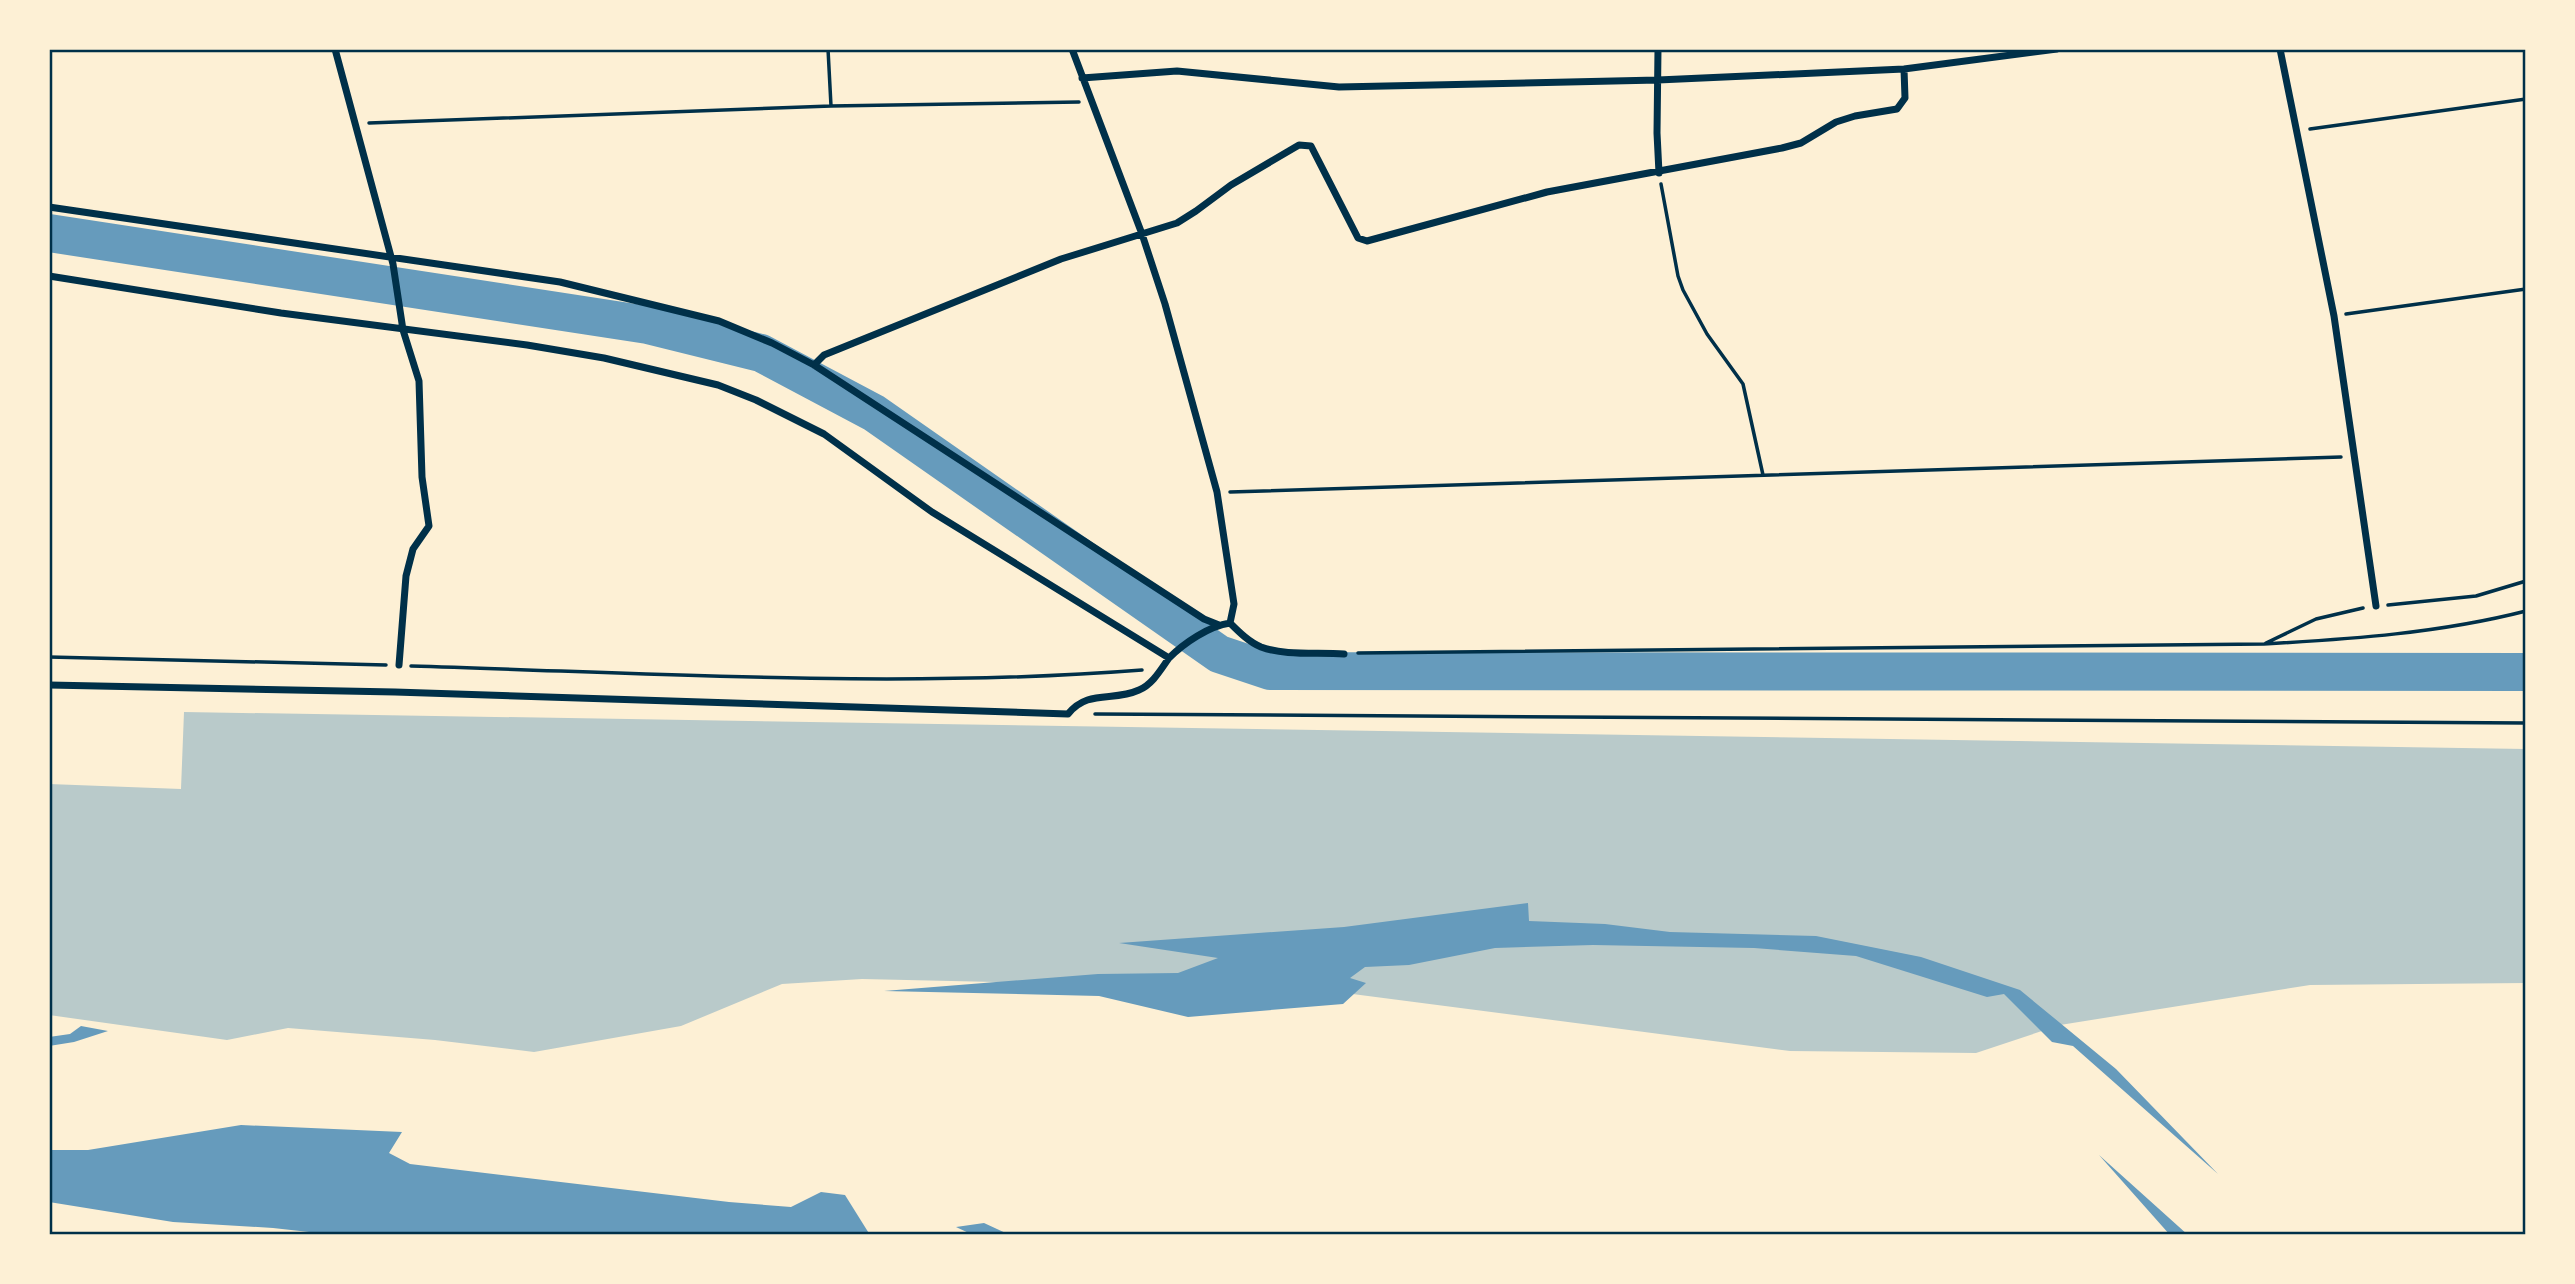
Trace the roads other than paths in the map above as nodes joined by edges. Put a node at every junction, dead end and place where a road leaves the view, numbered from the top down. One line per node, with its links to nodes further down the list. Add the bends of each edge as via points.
1 (335, 49): 12 (street)
2 (1072, 49): 7 (street)
3 (1658, 49): 8 (street)
4 (2057, 49): 6 (street)
5 (2280, 49): 16 (street, via 2334,316)
6 (1904, 69): 8 (street); 9 (street, via 1905,98 1897,109 1836,122 1801,143)
7 (1082, 78): 8 (street, via 1177,71 1339,87); 11 (street)
8 (1658, 80): 9 (street)
9 (1659, 173): 11 (street, via 1547,192 1367,242 1358,238 1311,146 1299,145 1177,223)
10 (49, 206): 12 (street)
11 (1142, 234): 15 (street, via 1061,259 824,355); 17 (street, via 1217,492 1234,604)
12 (393, 261): 14 (street); 15 (street, via 560,282 643,301 719,321)
13 (49, 276): 14 (street)
14 (403, 327): 20 (street, via 604,358 718,384 756,400 824,434 932,512); 21 (street, via 419,381 422,477 429,526 413,550 406,576)
15 (814, 365): 18 (street)
16 (2376, 606)
17 (1230, 623): 18 (street); 19 (street, via 1261,647)
18 (1219, 625): 20 (street)
19 (1344, 654)
20 (1170, 658): 22 (street, via 1139,690 1093,698 1076,704 1068,714)
21 (399, 666)
22 (49, 685)

